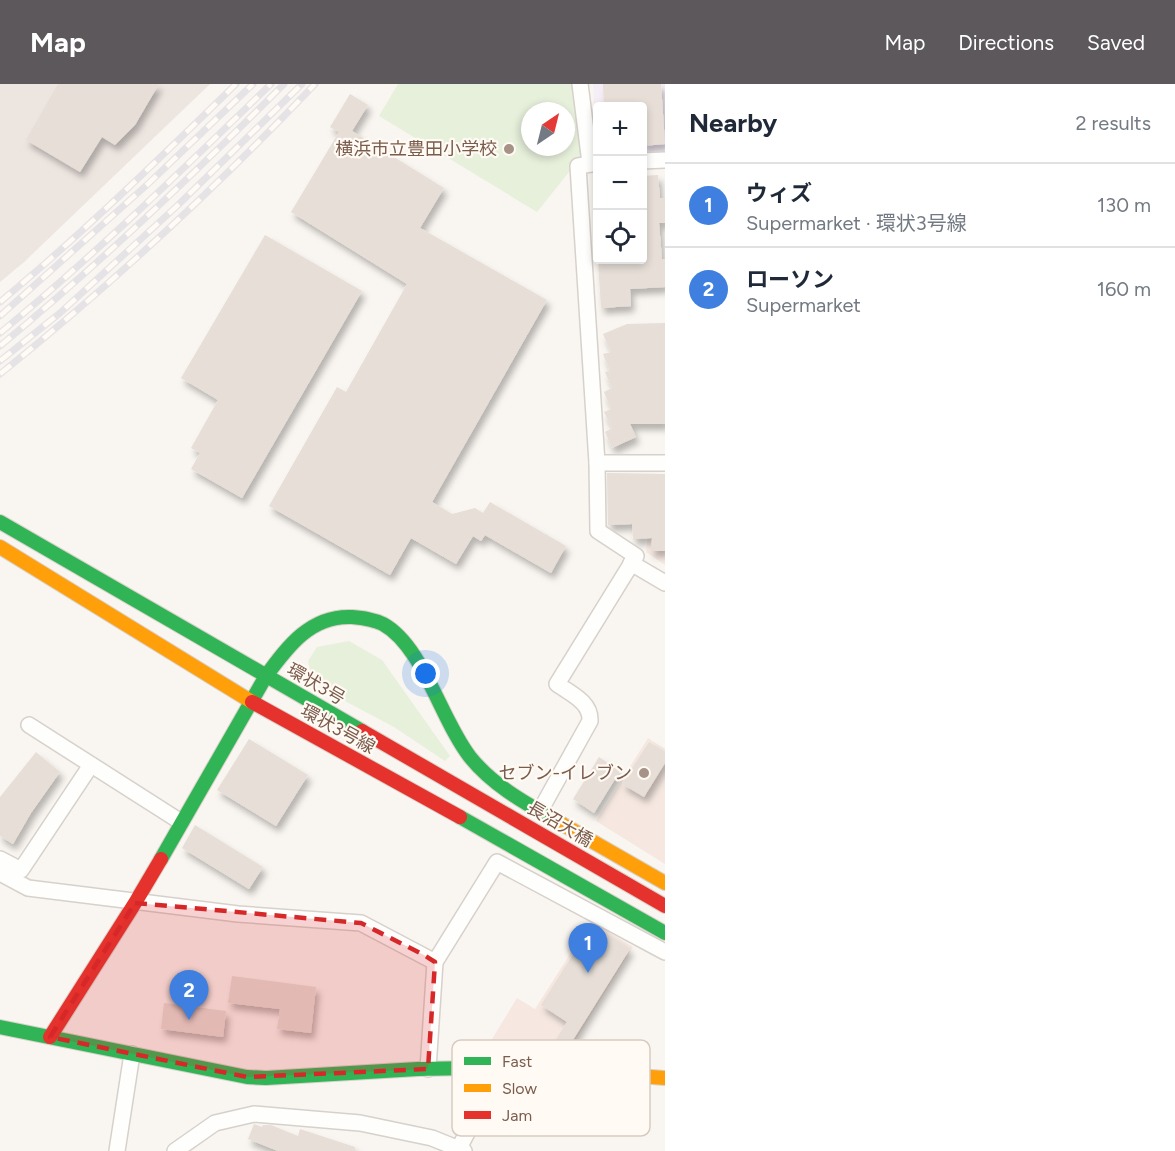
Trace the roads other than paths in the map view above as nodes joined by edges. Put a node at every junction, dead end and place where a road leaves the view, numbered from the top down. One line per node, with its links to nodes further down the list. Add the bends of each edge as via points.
1 (580, 84): 2 (street)
2 (593, 157)
3 (665, 160): 4 (street)
4 (647, 161)
5 (593, 163): 7 (street, via 578,166)
6 (665, 462): 7 (street)
7 (597, 464): 10 (street, via 598,531 636,556)
8 (0, 522): 12 (street, 環状3号)
9 (0, 547): 13 (street, 環状3号線)
10 (631, 563): 11 (street); 17 (street, via 557,684 585,704 590,721)
11 (665, 583)
12 (266, 676): 13 (street); 16 (street, 環状3号); 17 (street, via 290,642 318,622 351,616 379,623 405,642 418,660 453,733 483,771)
13 (252, 702): 18 (street); 24 (street, 環状3号線)
14 (29, 725): 15 (street)
15 (91, 765): 18 (street); 19 (street, via 21,870)
16 (436, 775): 23 (street, 長沼大橋)
17 (540, 811): 21 (street)
18 (181, 822): 22 (street)
19 (0, 859)
20 (0, 873): 22 (street, via 28,888)
21 (665, 883)
22 (135, 903): 26 (street, via 361,922); 28 (street)
23 (665, 906)
24 (665, 933)
25 (665, 952): 26 (street, via 497,862)
26 (435, 962): 31 (street)
27 (0, 1027): 28 (street)
28 (50, 1037): 29 (street)
29 (132, 1054): 31 (street, via 266,1078); 36 (street)
30 (452, 1068): 31 (street)
31 (428, 1069)
32 (650, 1076): 33 (street)
33 (665, 1078)
34 (468, 1136): 35 (street)
35 (462, 1150): 37 (street, via 432,1138 360,1122 254,1114 215,1123)
36 (117, 1151)
37 (175, 1151)

